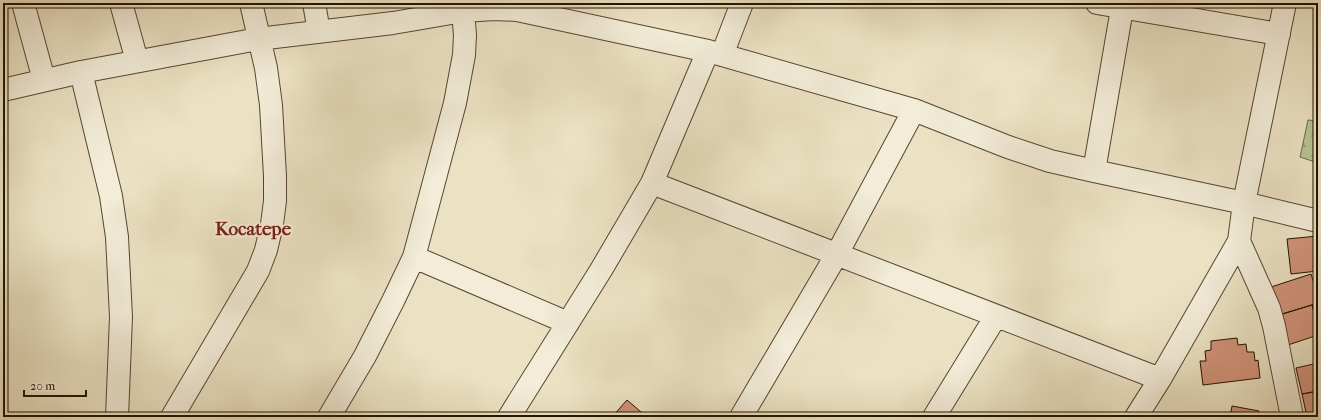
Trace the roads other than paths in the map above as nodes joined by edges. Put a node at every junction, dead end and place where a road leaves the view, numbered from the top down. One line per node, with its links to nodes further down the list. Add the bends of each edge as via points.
1 (23, 3): 17 (street)
2 (121, 3): 15 (street)
3 (251, 3): 13 (street)
4 (314, 3): 11 (street)
5 (742, 3): 14 (street)
6 (1097, 3): 8 (street)
7 (1285, 3): 12 (street)
8 (1122, 5): 12 (street); 20 (street)
9 (424, 10): 10 (street); 11 (street)
10 (463, 11): 14 (street, via 494,8 517,10); 26 (street, via 464,55 455,103)
11 (319, 32): 13 (street)
12 (1279, 34): 22 (street)
13 (258, 39): 15 (street); 31 (street, via 266,68 273,142 275,201 268,244 258,271)
14 (715, 53): 19 (street); 21 (street)
15 (137, 61): 16 (street)
16 (81, 72): 17 (street); 30 (street, via 111,196 117,237 121,317)
17 (44, 80): 18 (street)
18 (3, 90)
19 (914, 110): 20 (street, via 1008,147 1050,161); 25 (street)
20 (1094, 171): 22 (street)
21 (652, 183): 25 (street); 28 (street)
22 (1244, 203): 23 (street); 24 (street)
23 (1318, 221)
24 (1239, 241): 29 (street); 37 (street, via 1269,308)
25 (837, 254): 27 (street); 34 (street)
26 (414, 257): 28 (street); 32 (street, via 365,356)
27 (996, 316): 29 (street); 35 (street)
28 (568, 323): 33 (street)
29 (1160, 379): 36 (street)
30 (117, 417)
31 (172, 417)
32 (329, 417)
33 (509, 417)
34 (740, 417)
35 (934, 417)
36 (1136, 417)
37 (1292, 417)

